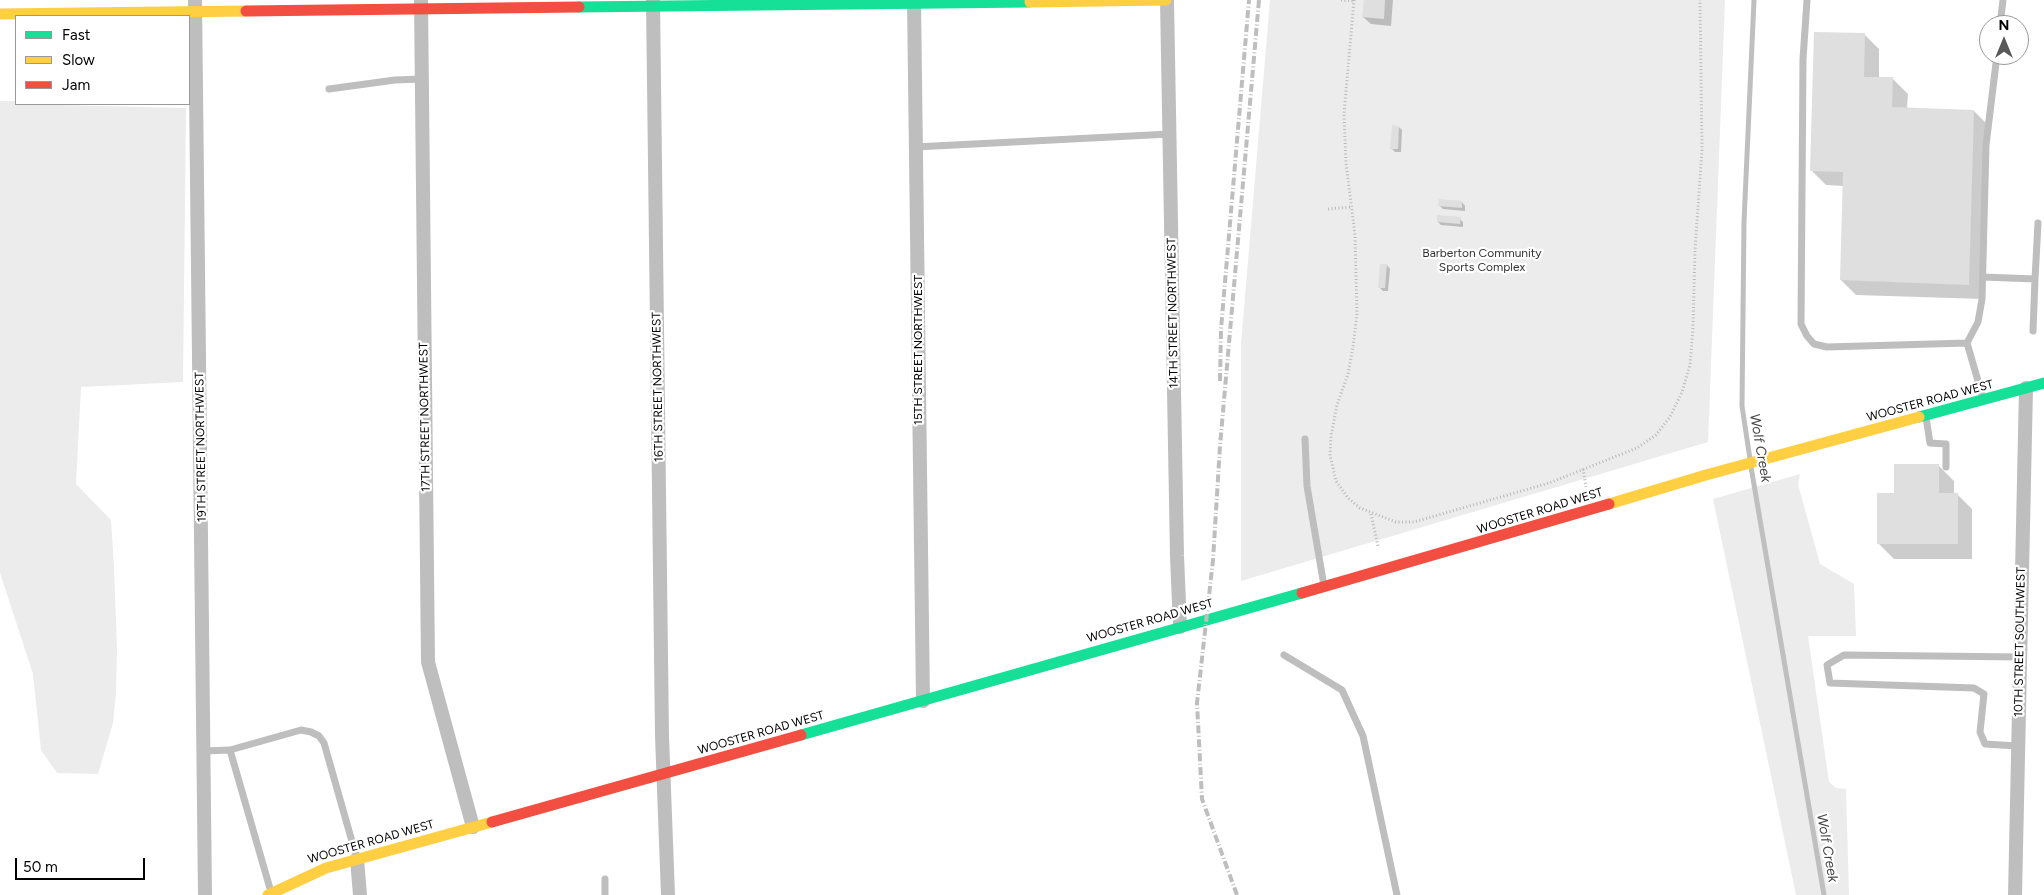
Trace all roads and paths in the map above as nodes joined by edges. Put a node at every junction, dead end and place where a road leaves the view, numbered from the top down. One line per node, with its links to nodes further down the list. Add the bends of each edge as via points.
1 (1167, 0): 6 (main road); 18 (street, 14TH STREET NORTHWEST)
2 (1341, 0): 7 (path)
3 (1700, 0): 33 (path, via 1702,150 1690,366 1670,417 1656,435 1637,448)
4 (1808, 0): 26 (lane, via 1804,59 1801,324 1806,336 1814,344 1827,347)
5 (2003, 0): 14 (lane)
6 (1056, 1): 8 (main road)
7 (1354, 1): 20 (path, via 1344,114)
8 (914, 2): 9 (main road); 19 (street, 15TH STREET NORTHWEST)
9 (653, 3): 11 (main road); 45 (street, 16TH STREET NORTHWEST)
10 (315, 5): 11 (main road); 12 (main road)
11 (421, 5): 16 (street, 17TH STREET NORTHWEST)
12 (195, 6): 13 (main road); 44 (street, 19TH STREET NORTHWEST)
13 (0, 14)
14 (2001, 15)
15 (1996, 65): 23 (lane, via 1986,145)
16 (422, 79): 17 (lane); 46 (street, 17TH STREET NORTHWEST, via 428,662)
17 (330, 89)
18 (1170, 134): 19 (lane); 38 (street, 14TH STREET NORTHWEST)
19 (915, 147): 41 (street, 15TH STREET NORTHWEST)
20 (1351, 207): 21 (path); 35 (path, via 1357,312 1348,374 1337,405 1330,455 1336,480 1348,498)
21 (1328, 209)
22 (2038, 224): 24 (lane)
23 (1983, 277): 24 (lane); 26 (lane, via 1978,322)
24 (2035, 279): 25 (lane)
25 (2032, 331)
26 (1967, 343): 29 (lane)
27 (2044, 383): 28 (main road, WOOSTER ROAD WEST)
28 (2026, 388): 29 (main road, WOOSTER ROAD WEST); 40 (street, 10TH STREET SOUTHWEST)
29 (1983, 400): 30 (main road, WOOSTER ROAD WEST)
30 (1926, 417): 32 (lane, via 1930,443 1946,444); 37 (main road, WOOSTER ROAD WEST, via 1706,475)
31 (1305, 439): 37 (lane, via 1306,486)
32 (1946, 467)
33 (1583, 469): 34 (path); 35 (path, via 1496,500 1414,522 1396,522)
34 (1586, 487)
35 (1371, 514): 36 (path)
36 (1378, 546)
37 (1324, 587): 38 (main road, WOOSTER ROAD WEST)
38 (1180, 627): 41 (main road, WOOSTER ROAD WEST)
39 (1284, 656): 54 (lane, via 1342,690 1364,736)
40 (2020, 657): 42 (street, 10TH STREET SOUTHWEST); 42 (lane, via 1844,655 1827,665 1830,683 1974,688 1984,694 1980,732 1985,744)
41 (923, 701): 45 (main road, WOOSTER ROAD WEST)
42 (2017, 746): 55 (street, 10TH STREET SOUTHWEST)
43 (230, 750): 44 (lane); 47 (lane, via 301,730 318,736 324,743); 49 (lane)
44 (204, 752): 50 (street, 19TH STREET NORTHWEST)
45 (665, 775): 46 (main road, WOOSTER ROAD WEST); 53 (street, 16TH STREET NORTHWEST)
46 (473, 827): 47 (main road, WOOSTER ROAD WEST)
47 (358, 859): 49 (main road, WOOSTER ROAD WEST, via 311,873); 51 (street)
48 (604, 879): 52 (lane)
49 (270, 894)
50 (205, 895)
51 (360, 895)
52 (605, 895)
53 (668, 895)
54 (1397, 895)
55 (2014, 895)

